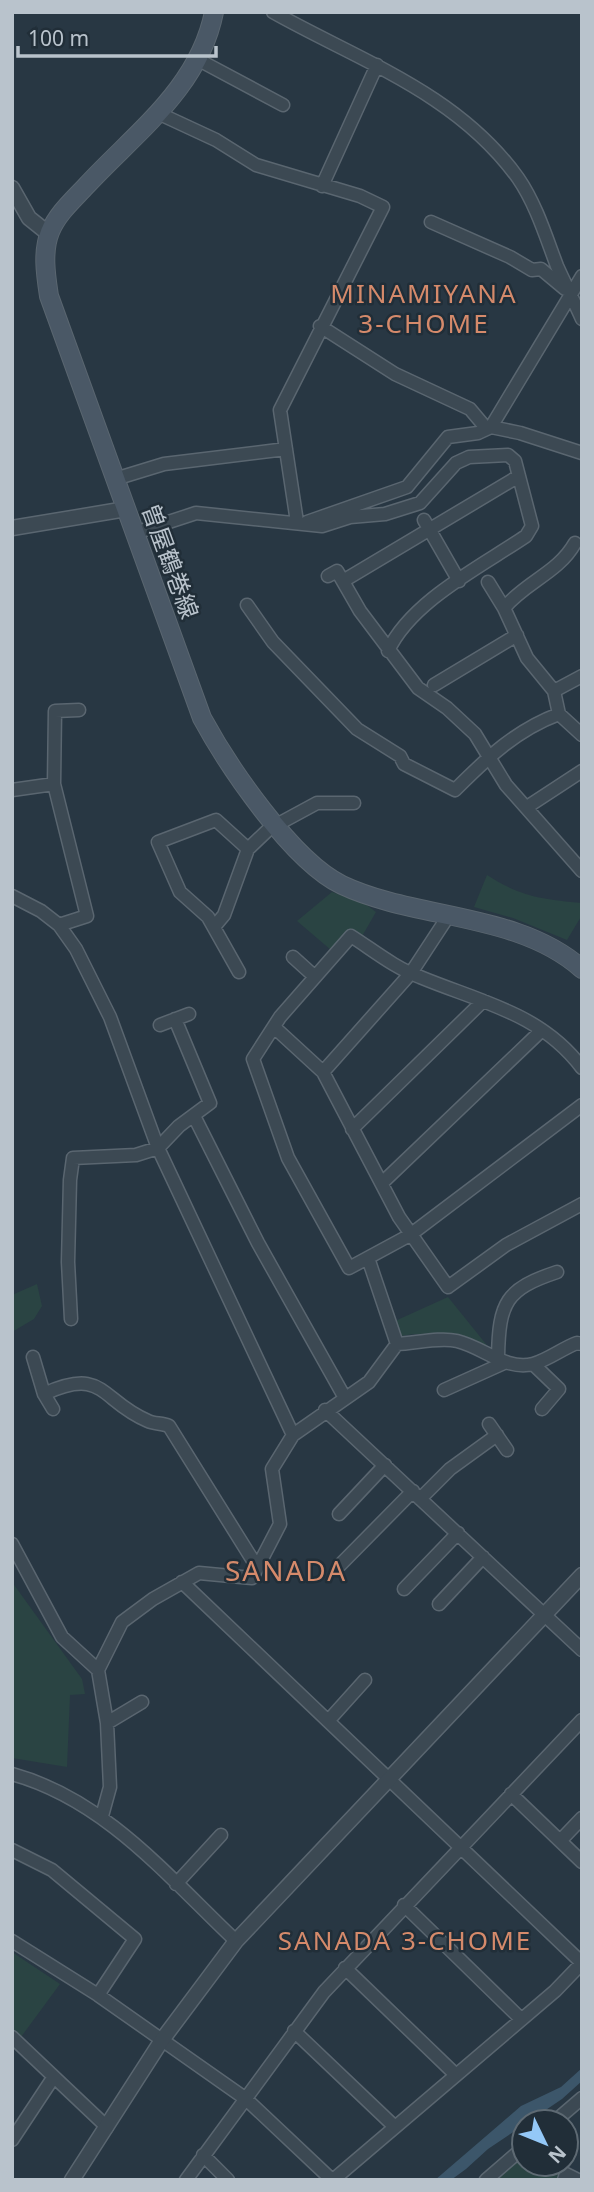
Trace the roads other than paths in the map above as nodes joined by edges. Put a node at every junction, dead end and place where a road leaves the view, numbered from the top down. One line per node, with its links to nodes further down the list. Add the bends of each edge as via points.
1 (214, 12): 3 (main road, 曽屋鶴巻線)
2 (273, 12): 4 (street)
3 (197, 59): 5 (street); 6 (main road, 曽屋鶴巻線)
4 (377, 65): 7 (street); 12 (street, via 457,114 510,169 533,206)
5 (283, 105)
6 (160, 114): 7 (street, via 256,165); 10 (main road, 曽屋鶴巻線, via 62,212)
7 (322, 186): 14 (street, via 383,207)
8 (12, 188): 10 (street, via 29,218)
9 (431, 222): 12 (street, via 532,270 541,268)
10 (49, 234): 19 (main road, 曽屋鶴巻線, via 49,296)
11 (582, 276): 12 (street)
12 (570, 294): 13 (street); 15 (street)
13 (582, 319)
14 (320, 326): 15 (street, via 395,374 470,409); 16 (street, via 280,410)
15 (489, 427): 17 (street); 21 (street, via 448,437 407,487)
16 (286, 449): 19 (street, via 164,464); 21 (street)
17 (582, 453)
18 (519, 476): 21 (street, via 508,455 469,457 456,463 420,503 385,514); 22 (street); 28 (street, via 532,526 526,536)
19 (115, 479): 20 (main road, 曽屋鶴巻線)
20 (126, 509): 23 (street); 24 (main road, 曽屋鶴巻線)
21 (308, 525): 24 (street, via 196,513)
22 (427, 525): 27 (street); 28 (street)
23 (12, 528)
24 (135, 533): 46 (main road, 曽屋鶴巻線, via 202,718 224,757)
25 (575, 542): 31 (street, via 552,570 520,589)
26 (328, 576): 27 (street, via 337,571)
27 (343, 581): 33 (street)
28 (459, 581): 33 (street, via 423,606 396,635)
29 (488, 582): 31 (street)
30 (247, 605): 40 (street, via 273,642 357,729 404,764 455,790)
31 (504, 608): 32 (street)
32 (517, 635): 35 (street); 36 (street, via 527,658)
33 (388, 651): 40 (street, via 418,688 475,734)
34 (582, 676): 36 (street)
35 (434, 685)
36 (554, 691): 38 (street)
37 (79, 710): 42 (street, via 55,711)
38 (559, 714): 39 (street); 40 (street, via 536,723)
39 (582, 735)
40 (489, 756): 45 (street, via 506,785)
41 (582, 771): 45 (street)
42 (54, 784): 43 (street); 51 (street, via 87,916)
43 (12, 790)
44 (354, 803): 46 (street, via 317,803)
45 (527, 807): 48 (street)
46 (277, 825): 47 (street); 50 (main road, 曽屋鶴巻線, via 310,863 341,884)
47 (248, 849): 52 (street, via 225,915); 52 (street, via 216,820 158,842 180,892)
48 (582, 871)
49 (12, 896): 51 (street)
50 (449, 915): 54 (main road, 曽屋鶴巻線, via 532,938); 56 (street)
51 (59, 925): 69 (street, via 110,1017)
52 (214, 927): 55 (street)
53 (293, 957): 57 (street)
54 (582, 969)
55 (239, 972)
56 (411, 973): 57 (street, via 351,936); 58 (street); 65 (street)
57 (314, 976): 62 (street)
58 (483, 1000): 63 (street, via 531,1020); 68 (street)
59 (189, 1014): 60 (street)
60 (175, 1019): 61 (street); 67 (street, via 210,1103)
61 (160, 1025)
62 (274, 1027): 65 (street); 73 (street, via 253,1059 288,1158 349,1268)
63 (542, 1030): 64 (street); 70 (street)
64 (582, 1068)
65 (323, 1072): 68 (street)
66 (582, 1105): 72 (street)
67 (194, 1116): 69 (street); 83 (street, via 258,1243)
68 (352, 1129): 70 (street)
69 (158, 1148): 75 (street, via 136,1155 74,1158 68,1262); 88 (street)
70 (382, 1183): 72 (street)
71 (582, 1204): 72 (street, via 506,1245 448,1287)
72 (410, 1235): 73 (street)
73 (368, 1258): 76 (street)
74 (557, 1272): 79 (street, via 524,1283 510,1297 498,1329)
75 (71, 1318)
76 (397, 1344): 79 (street, via 455,1340); 83 (street, via 369,1382)
77 (582, 1345): 80 (street, via 562,1348)
78 (33, 1357): 82 (street)
79 (501, 1360): 80 (street); 81 (street)
80 (533, 1364): 85 (street, via 559,1389)
81 (444, 1390)
82 (44, 1394): 84 (street); 98 (street, via 66,1383 99,1385 119,1404 150,1422 169,1426)
83 (345, 1398): 86 (street)
84 (53, 1409)
85 (542, 1409)
86 (325, 1410): 88 (street); 91 (street)
87 (489, 1424): 89 (street)
88 (293, 1435): 98 (street, via 272,1469 280,1524)
89 (497, 1435): 90 (street); 92 (street)
90 (507, 1450)
91 (385, 1465): 92 (street); 93 (street)
92 (417, 1495): 94 (street); 97 (street, via 354,1559)
93 (339, 1514)
94 (458, 1533): 96 (street); 101 (street)
95 (12, 1544): 105 (street, via 62,1637)
96 (483, 1557): 102 (street); 103 (street)
97 (340, 1565)
98 (257, 1567): 100 (street, via 252,1578 198,1573)
99 (582, 1575): 103 (street)
100 (182, 1581): 105 (street, via 122,1622); 108 (street)
101 (413, 1586)
102 (439, 1604)
103 (544, 1614): 104 (street); 112 (street)
104 (582, 1650)
105 (98, 1670): 110 (street)
106 (365, 1680): 108 (street)
107 (142, 1702): 110 (street)
108 (329, 1720): 112 (street)
109 (582, 1720): 113 (street)
110 (107, 1723): 114 (street, via 110,1787)
111 (12, 1774): 114 (street)
112 (388, 1777): 118 (street); 124 (street)
113 (511, 1794): 117 (street); 118 (street)
114 (102, 1816): 121 (street)
115 (582, 1818): 117 (street)
116 (221, 1835): 121 (street)
117 (560, 1841): 120 (street)
118 (462, 1846): 122 (street); 125 (street)
119 (12, 1850): 127 (street, via 52,1870 135,1939)
120 (582, 1862)
121 (176, 1884): 124 (street)
122 (404, 1905): 126 (street); 128 (street)
123 (12, 1941): 127 (street)
124 (236, 1941): 131 (street)
125 (582, 1963): 128 (street)
126 (345, 1968): 129 (street); 132 (street)
127 (98, 1995): 131 (street)
128 (521, 2019): 132 (street)
129 (294, 2031): 134 (street); 136 (street)
130 (12, 2037): 133 (street)
131 (162, 2040): 134 (street); 135 (street)
132 (456, 2075): 136 (street)
133 (53, 2078): 135 (street); 137 (street)
134 (247, 2099): 138 (street); 143 (street)
135 (107, 2127): 140 (street)
136 (395, 2127): 143 (street)
137 (12, 2140)
138 (203, 2155): 141 (street); 142 (street)
139 (510, 2159): 144 (street)
140 (72, 2180)
141 (186, 2180)
142 (228, 2180)
143 (333, 2180)
144 (486, 2180)
145 (564, 2180): 146 (street, via 566,2174)
146 (578, 2180)

